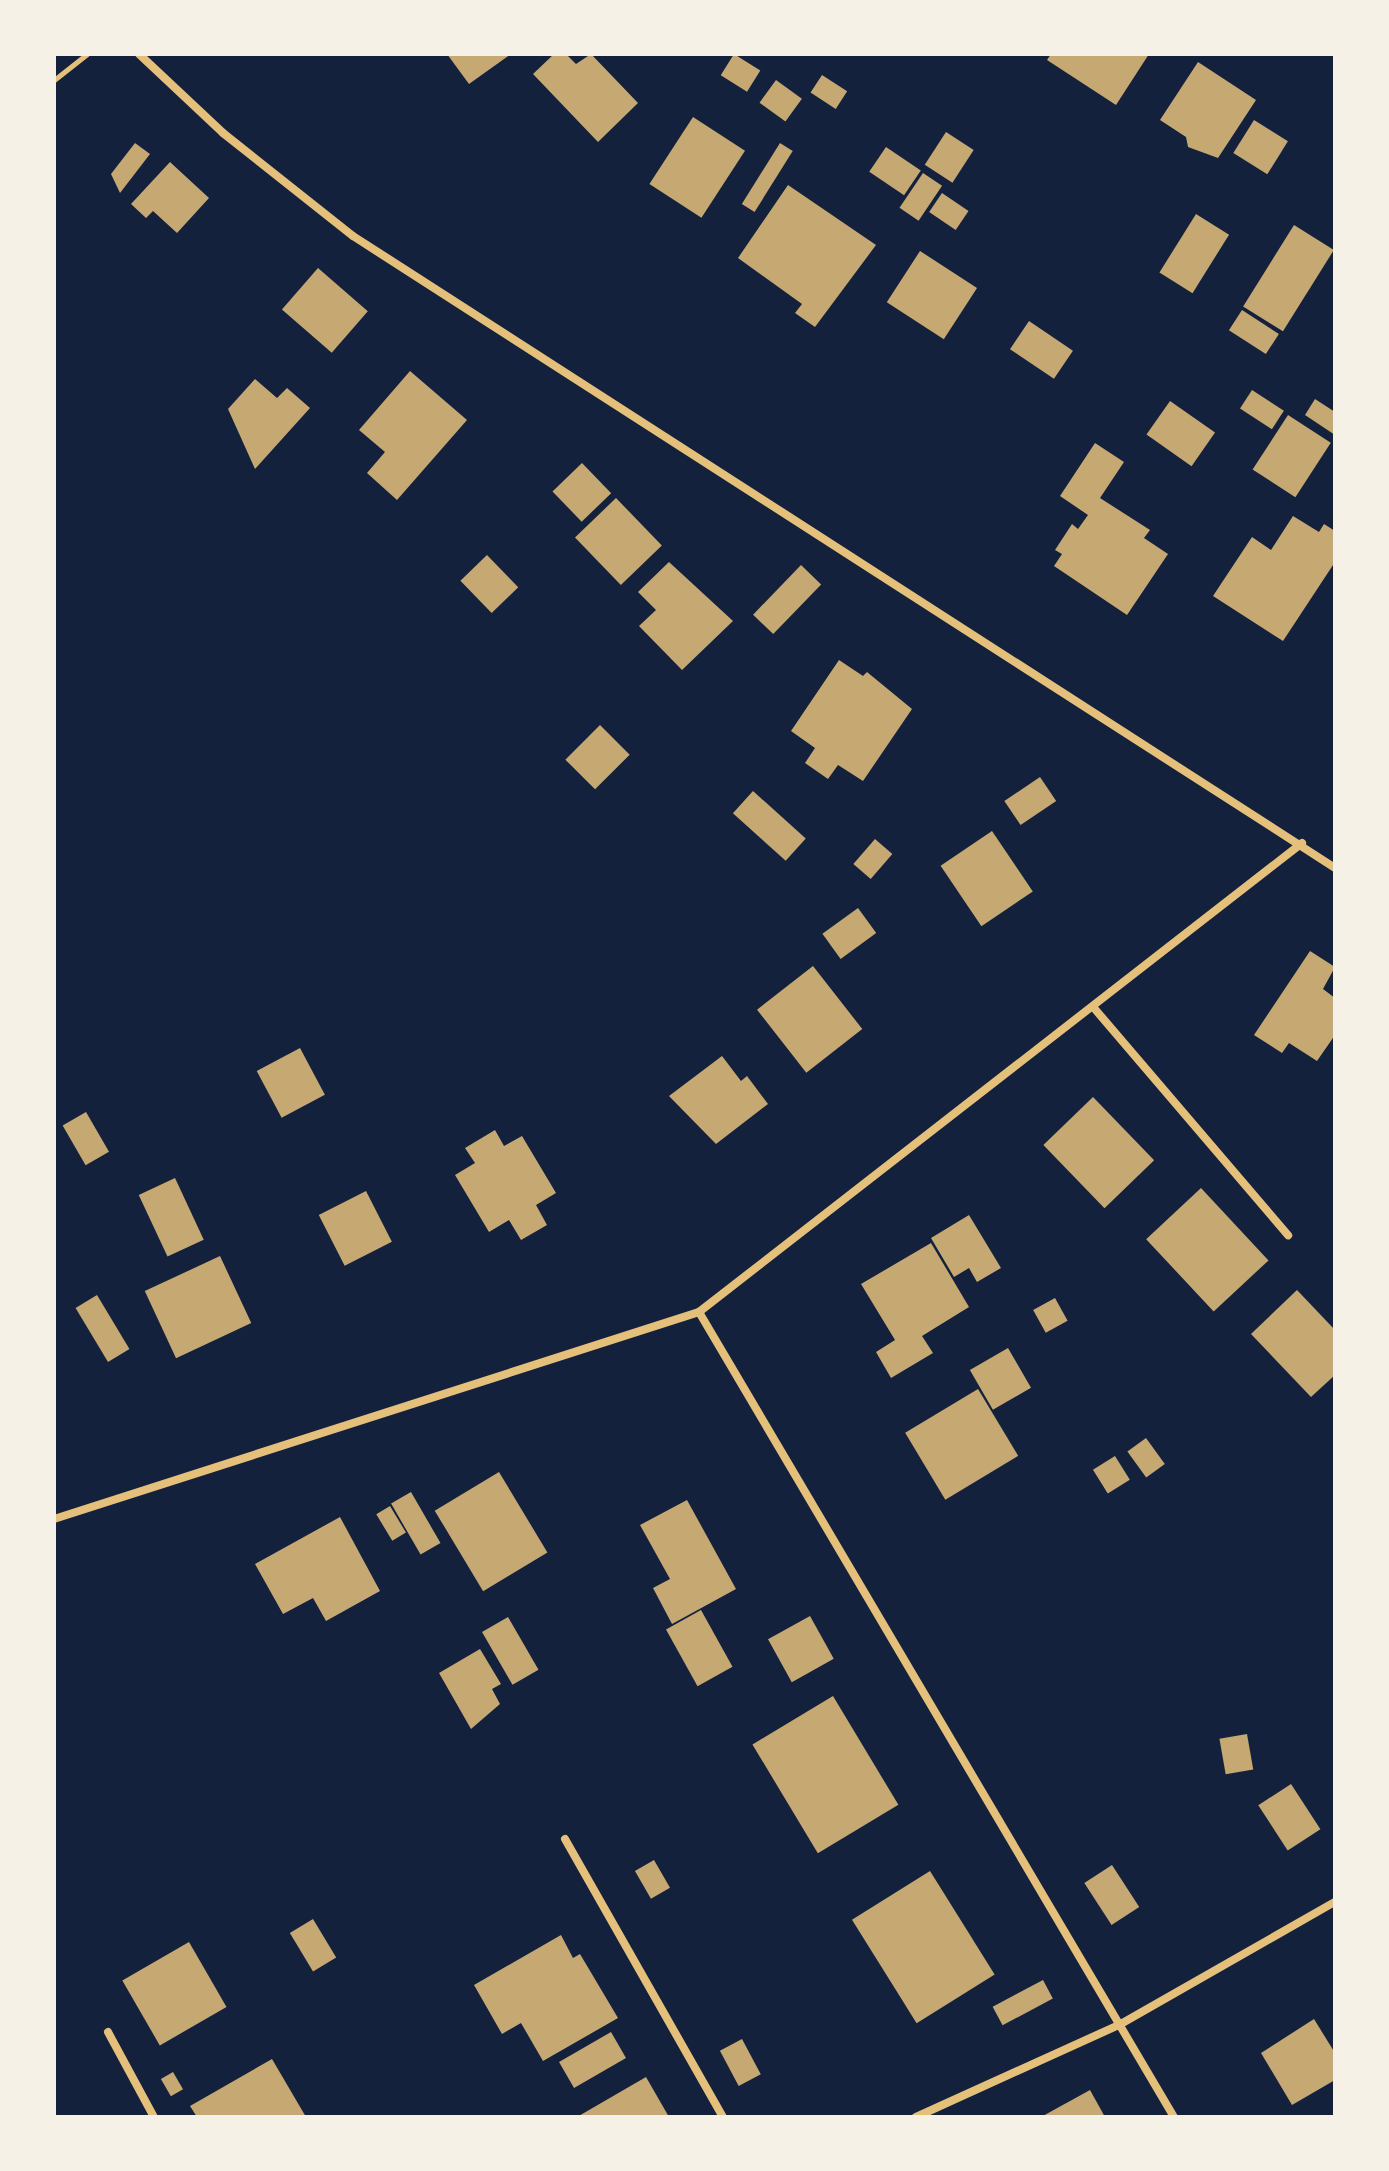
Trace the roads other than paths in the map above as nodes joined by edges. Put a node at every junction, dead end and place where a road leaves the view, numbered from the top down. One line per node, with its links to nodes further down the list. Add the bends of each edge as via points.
1 (139, 54): 2 (street, via 223,133 353,236)
2 (1302, 843): 3 (street); 4 (street)
3 (1335, 868)
4 (1094, 1008): 5 (street); 6 (street)
5 (1288, 1235)
6 (699, 1312): 7 (street); 10 (street)
7 (54, 1519)
8 (565, 1839): 13 (street)
9 (1335, 1902): 10 (street)
10 (1119, 2025): 14 (street); 15 (street)
11 (108, 2032): 12 (street)
12 (154, 2117)
13 (723, 2117)
14 (916, 2117)
15 (1174, 2117)

